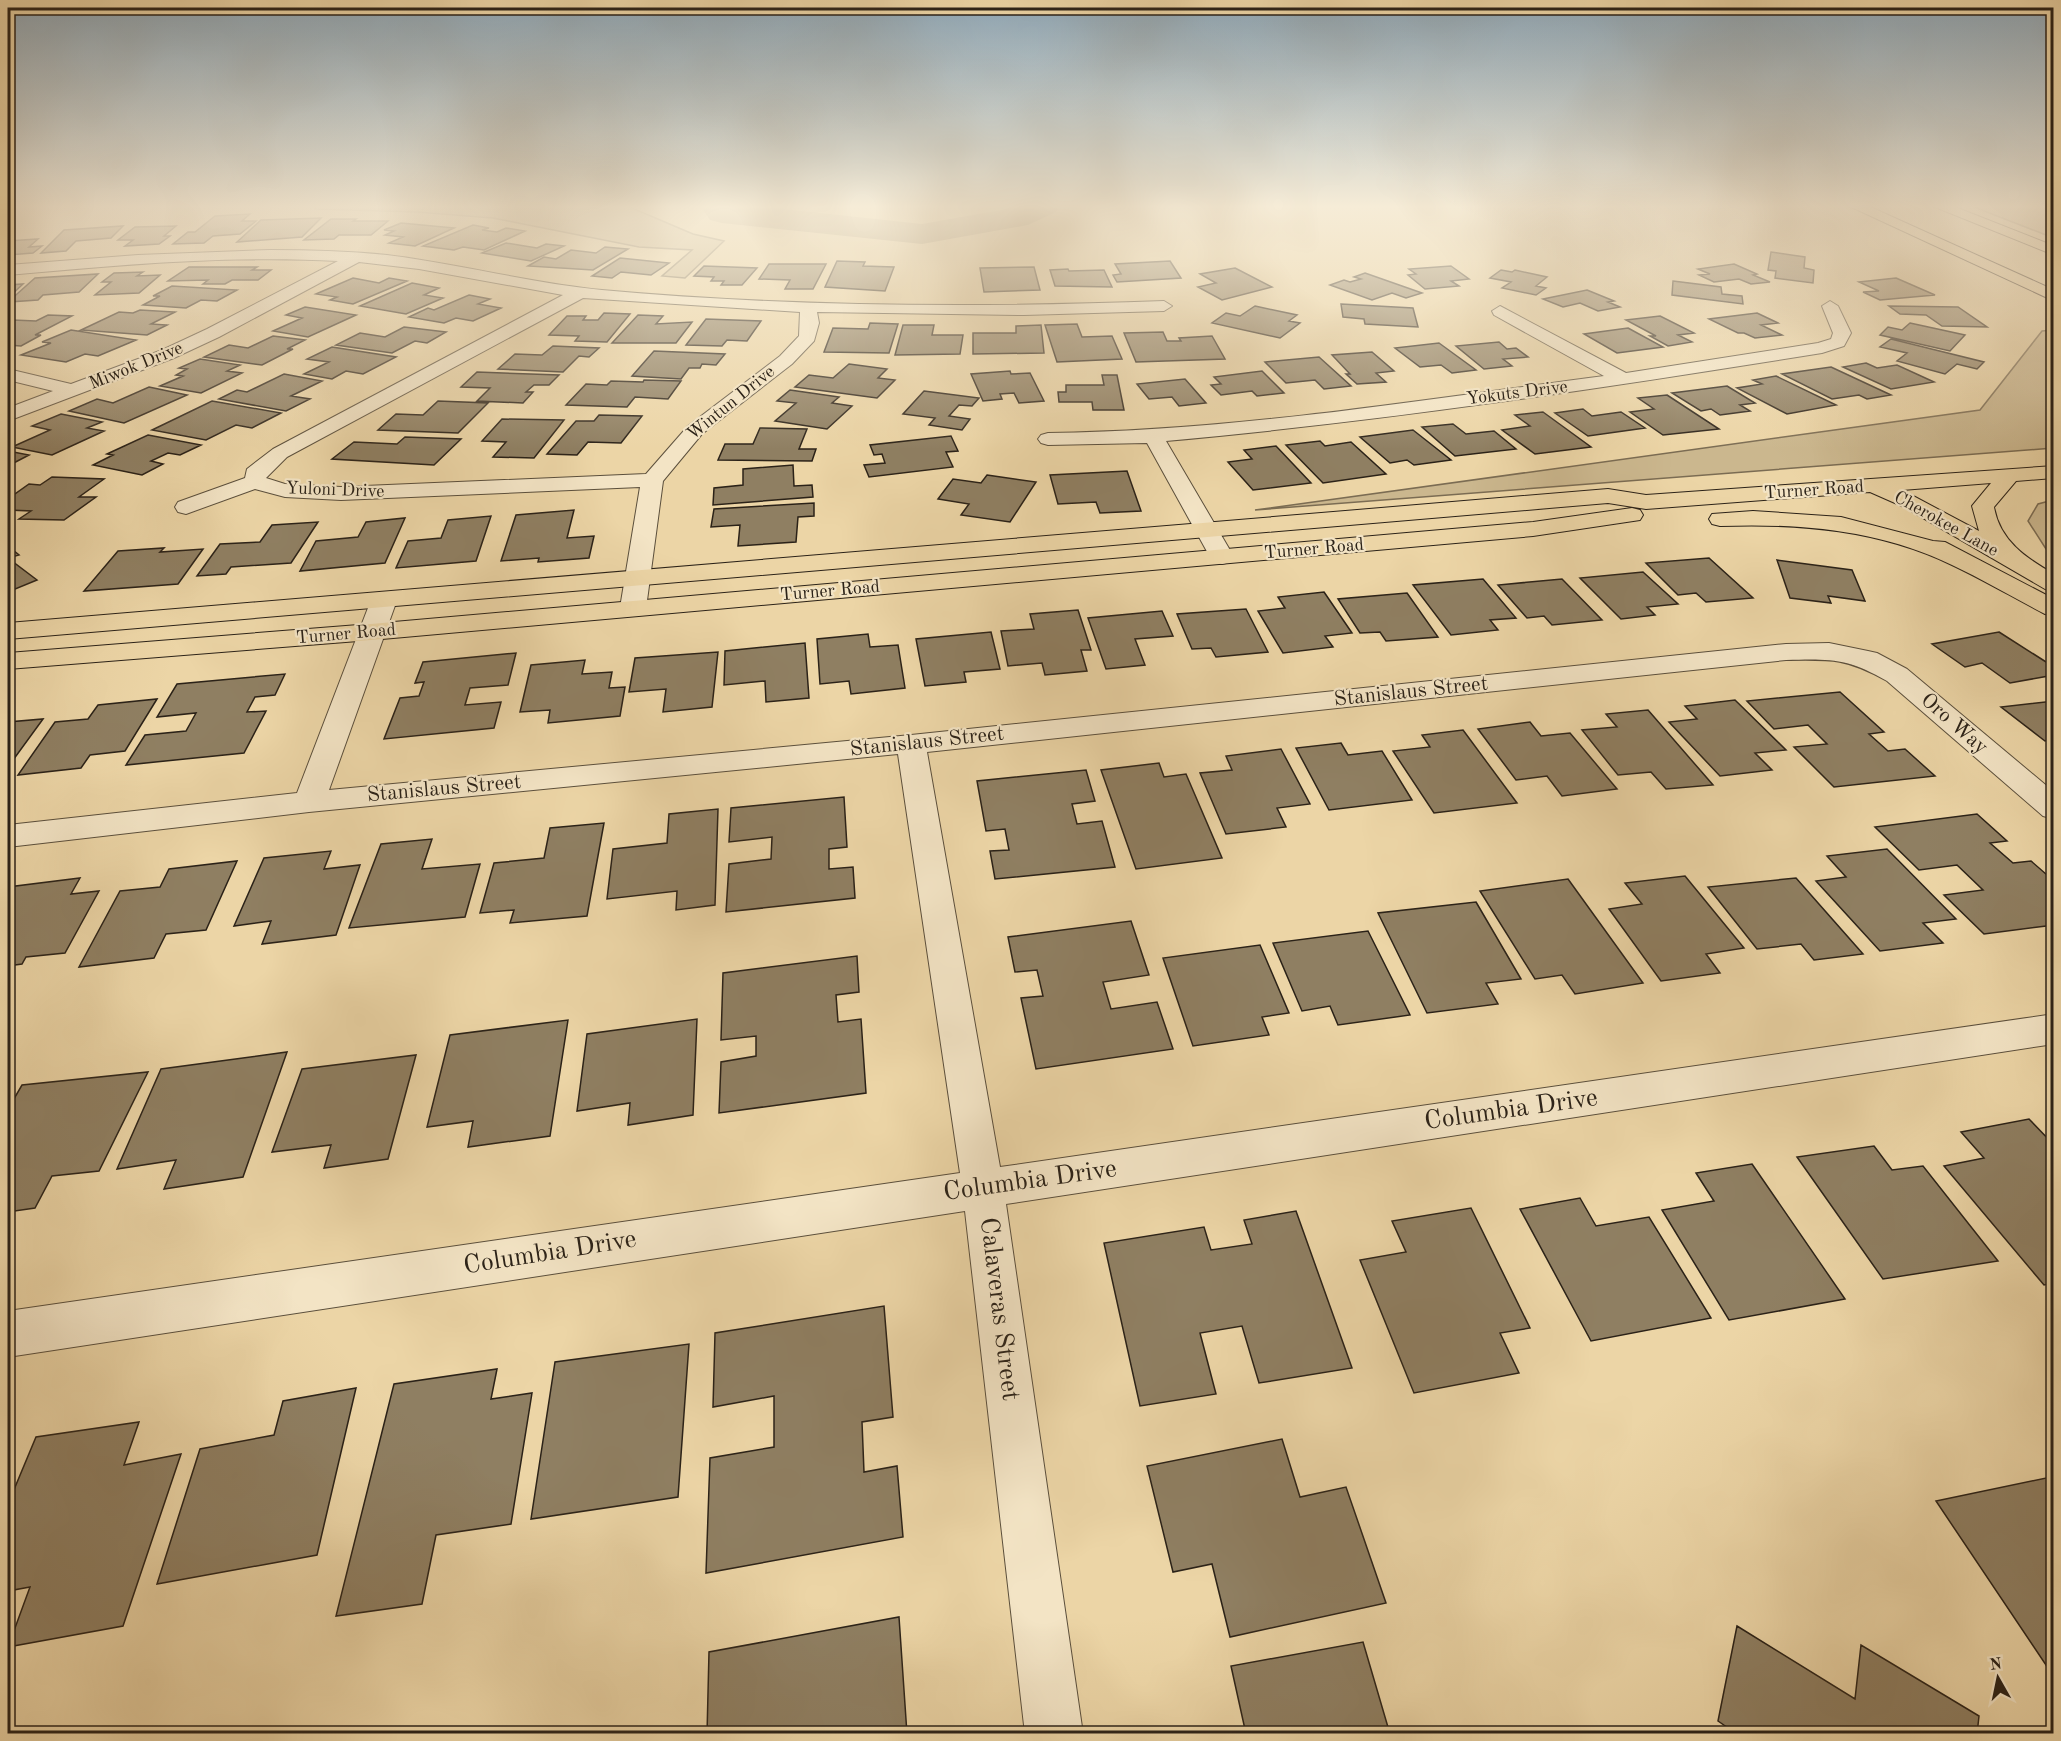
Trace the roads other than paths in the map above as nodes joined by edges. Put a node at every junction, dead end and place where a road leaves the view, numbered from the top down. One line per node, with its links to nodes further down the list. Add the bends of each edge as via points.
1 (301, 286): 12 (street, Miwok Drive, via 213,333)
2 (546, 286): 4 (street)
3 (2032, 286): 5 (main road)
4 (580, 292): 6 (street); 19 (street, Yuloni Drive, via 280,453 260,468 255,474)
5 (2054, 296)
6 (808, 306): 7 (street, via 1058,310); 18 (street, Wintun Drive, via 808,337 786,360 695,430)
7 (1164, 306)
8 (1830, 306): 11 (street, Yokuts Drive, via 1842,333 1838,342 1822,348)
9 (1500, 311): 11 (street)
10 (8, 374): 12 (street)
11 (1623, 379): 14 (street, Yokuts Drive)
12 (74, 391): 13 (street, Miwok Drive)
13 (8, 415)
14 (1154, 437): 15 (street, Yokuts Drive); 24 (street)
15 (1048, 439)
16 (2054, 471): 17 (main road, Turner Road)
17 (2010, 475): 20 (main road, Turner Road); 27 (main road, via 1983,506 1984,522)
18 (652, 480): 19 (street, Yuloni Drive, via 507,490 335,494 263,486); 28 (street)
19 (256, 481): 22 (street)
20 (1875, 486): 21 (main road, Turner Road); 26 (main road, Cherokee Lane, via 1876,501 1893,518); 27 (main road, Cherokee Lane, via 1912,502)
21 (1646, 502): 23 (main road, Turner Road, via 1635,514); 24 (main road, Turner Road, via 1608,496)
22 (186, 507)
23 (1533, 529): 25 (main road, Turner Road); 26 (main road, via 1750,517 1818,519 1888,533)
24 (1206, 531): 25 (street); 28 (main road, Turner Road)
25 (1222, 557): 31 (main road, Turner Road)
26 (1957, 558): 32 (main road, Cherokee Lane)
27 (2022, 566): 29 (main road, Cherokee Lane)
28 (637, 579): 30 (main road, Turner Road); 31 (street)
29 (2054, 584)
30 (384, 600): 33 (main road, Turner Road); 34 (street)
31 (633, 608): 34 (main road, Turner Road)
32 (2054, 609)
33 (8, 632)
34 (371, 632): 36 (main road, Turner Road); 38 (street)
35 (1847, 655): 37 (street, Stanislaus Street, via 1829,651 1786,652); 39 (street, Oro Way, via 1868,660 1897,675)
36 (8, 662)
37 (911, 744): 38 (street, Stanislaus Street); 42 (street, Calaveras Street)
38 (309, 802): 40 (street, Stanislaus Street)
39 (2054, 809)
40 (8, 836)
41 (2054, 1029): 42 (street, Columbia Drive)
42 (983, 1188): 43 (street, Columbia Drive); 44 (street, Calaveras Street)
43 (8, 1334)
44 (1054, 1734)

